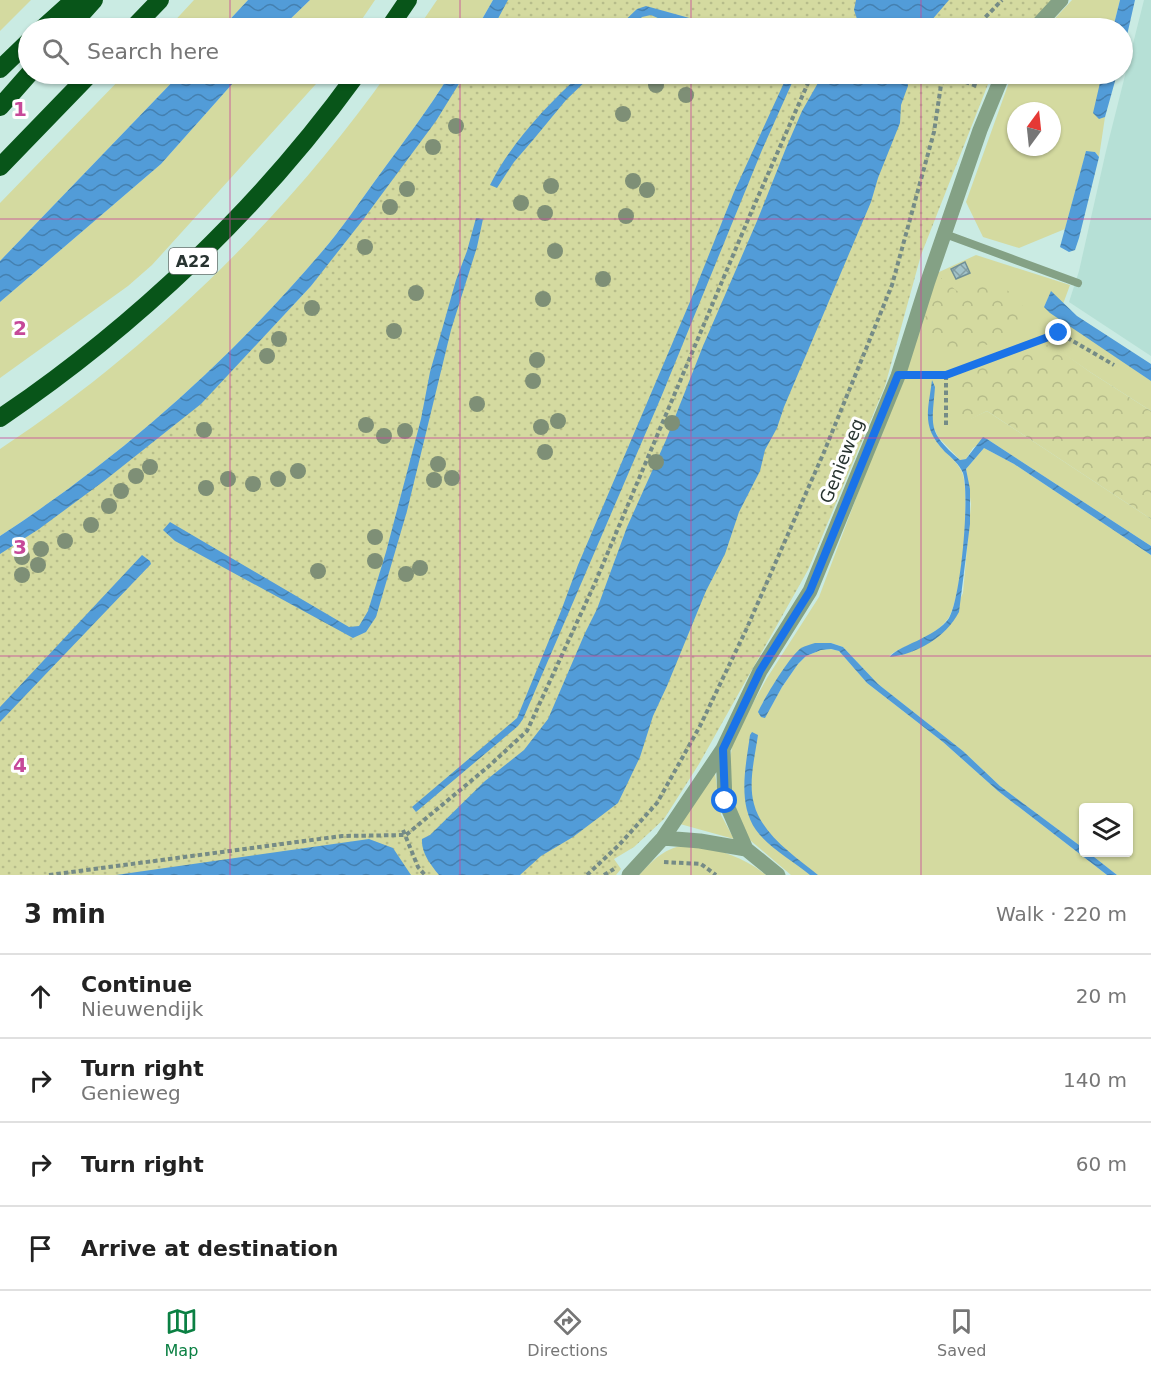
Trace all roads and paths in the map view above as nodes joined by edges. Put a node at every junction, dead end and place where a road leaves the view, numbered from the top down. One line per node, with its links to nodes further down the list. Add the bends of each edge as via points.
1 (74, 0): 7 (highway)
2 (94, 0): 8 (highway)
3 (160, 0): 9 (highway)
4 (408, 0): 10 (highway)
5 (1002, 0): 11 (path)
6 (1060, 0): 12 (street)
7 (54, 18)
8 (78, 18)
9 (143, 18)
10 (396, 18)
11 (985, 18)
12 (1044, 18)
13 (18, 52): 14 (highway)
14 (0, 69)
15 (20, 84): 23 (highway)
16 (80, 84): 24 (highway)
17 (350, 84): 30 (highway, A22, via 271,179 202,252 128,320)
18 (808, 84): 34 (path, via 595,583 527,731)
19 (941, 84): 40 (path, via 934,132 892,285 746,630 700,726 657,803)
20 (972, 84): 22 (path)
21 (998, 84): 22 (street, Genieweg)
22 (995, 93): 25 (street, Genieweg)
23 (0, 107)
24 (0, 167)
25 (945, 234): 26 (lane); 28 (street, Genieweg)
26 (1078, 283)
27 (1114, 365): 29 (path, via 1059,333)
28 (898, 375): 29 (path); 32 (street, Genieweg, via 810,591 760,671)
29 (946, 375): 31 (path)
30 (0, 418)
31 (946, 425)
32 (723, 749): 35 (street, Genieweg); 36 (street, via 725,801)
33 (403, 830): 34 (path)
34 (406, 835): 38 (path, via 342,836); 39 (path)
35 (663, 838): 36 (street); 37 (street, Genieweg)
36 (746, 849): 43 (street)
37 (641, 861): 41 (street, Genieweg); 42 (path, via 701,864)
38 (49, 875)
39 (425, 875)
40 (587, 875)
41 (629, 875)
42 (716, 875)
43 (777, 875)

